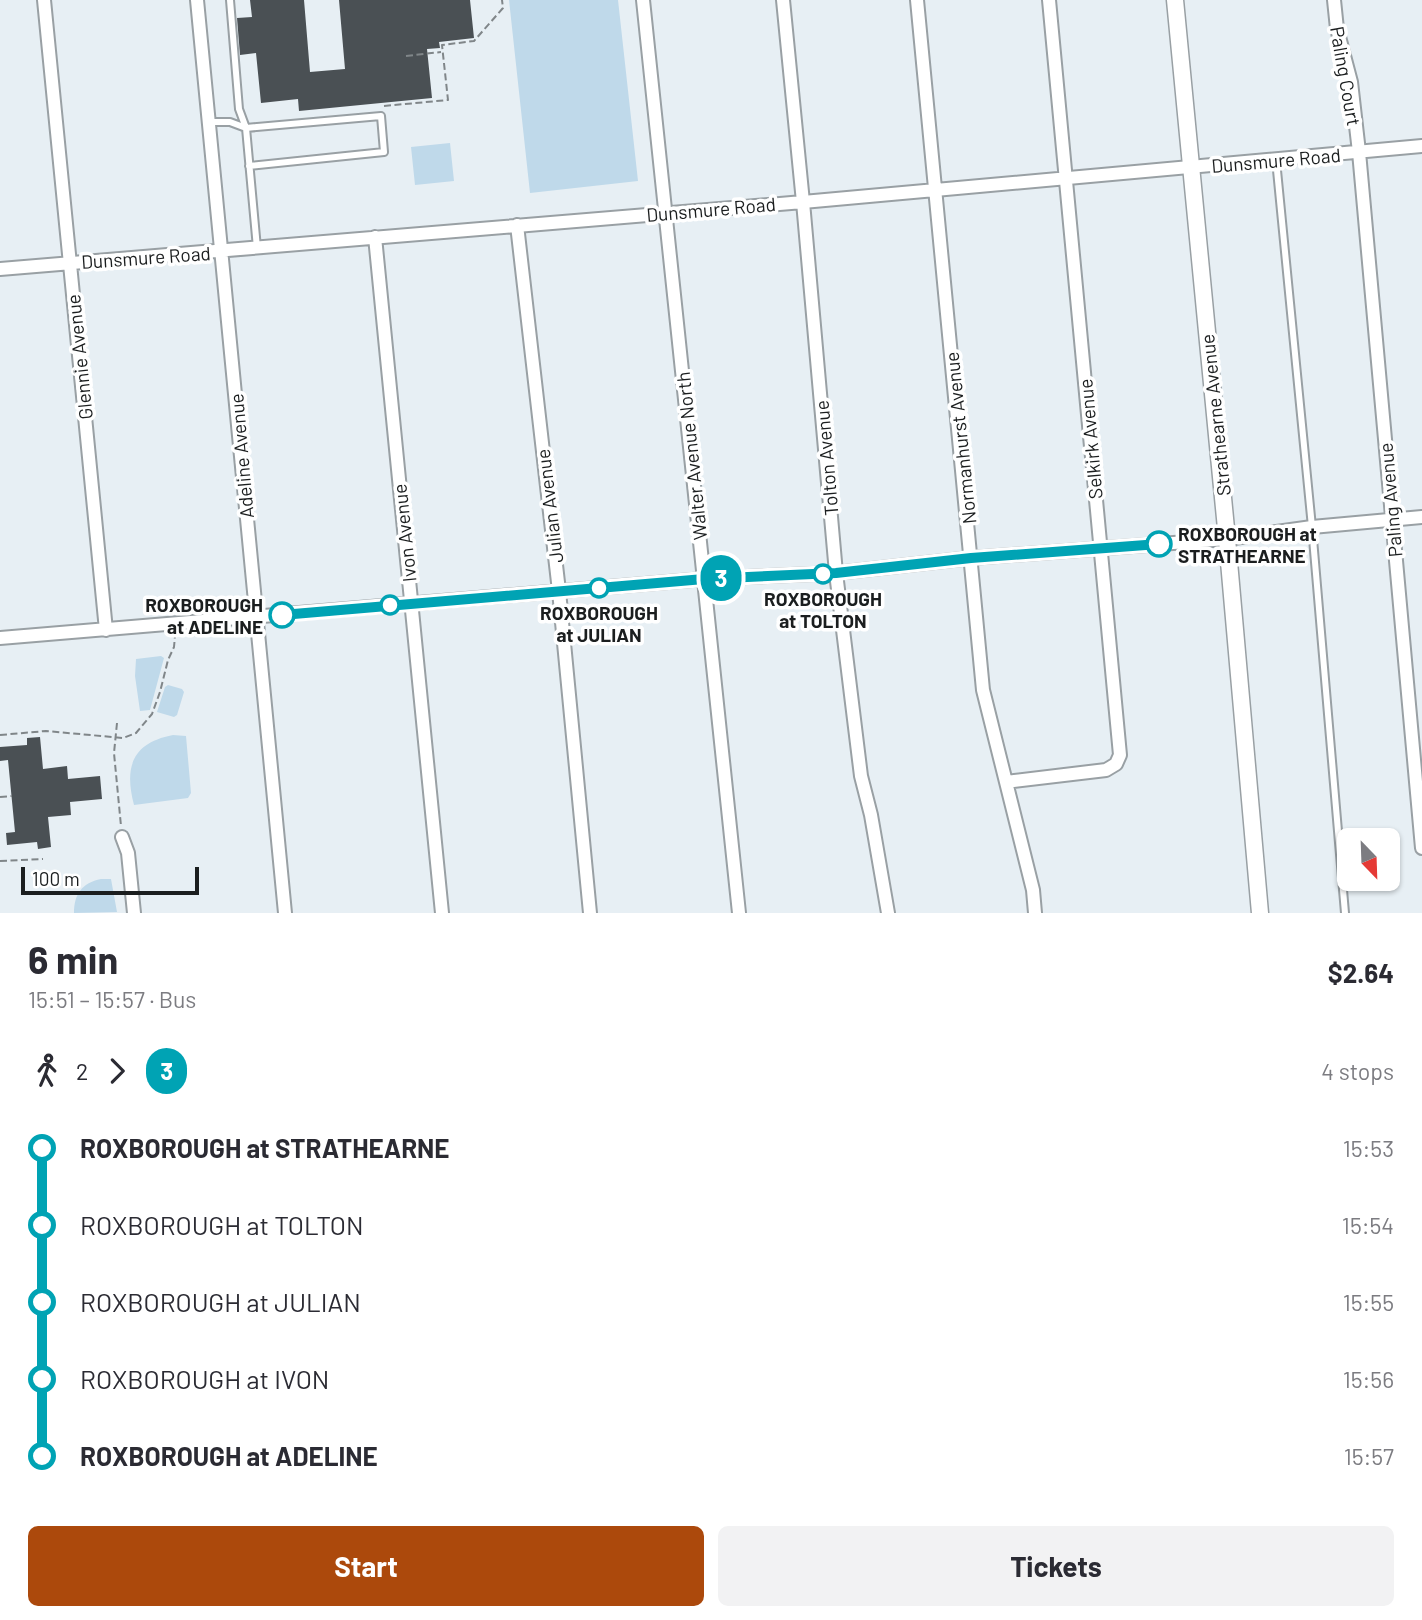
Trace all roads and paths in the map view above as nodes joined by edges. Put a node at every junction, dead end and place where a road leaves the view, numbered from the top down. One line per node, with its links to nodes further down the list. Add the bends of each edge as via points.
1 (44, 0): 29 (street, Glennie Avenue)
2 (197, 0): 14 (street, Adeline Avenue)
3 (230, 0): 15 (lane, via 239,109)
4 (502, 0): 11 (path, via 503,8 474,41 442,45)
5 (643, 0): 24 (street, Walter Avenue North)
6 (783, 0): 23 (street, Tolton Avenue)
7 (917, 0): 22 (street, Normanhurst Avenue)
8 (1049, 0): 21 (street, Selkirk Avenue)
9 (1175, 0): 20 (street, Strathearne Avenue)
10 (1334, 0): 17 (street, Paling Court)
11 (442, 51): 12 (path); 13 (path, via 448,100)
12 (406, 56)
13 (383, 106)
14 (209, 122): 15 (lane); 28 (street, Adeline Avenue)
15 (246, 128): 19 (lane); 19 (lane, via 381,116 384,152)
16 (1422, 146): 17 (street, Dunsmure Road)
17 (1359, 152): 18 (street, Dunsmure Road); 32 (street, Paling Avenue)
18 (1276, 160): 20 (street, Dunsmure Road); 33 (lane)
19 (249, 166): 27 (lane)
20 (1191, 168): 21 (street, Dunsmure Road); 34 (street, Strathearne Avenue)
21 (1066, 179): 22 (street, Dunsmure Road); 35 (street, Selkirk Avenue)
22 (936, 190): 23 (street, Dunsmure Road); 36 (street, Normanhurst Avenue)
23 (803, 202): 24 (street, Dunsmure Road); 37 (street, Tolton Avenue)
24 (666, 213): 25 (street, Dunsmure Road); 38 (street, Walter Avenue North)
25 (517, 225): 26 (street, Dunsmure Road); 39 (street, Julian Avenue)
26 (375, 237): 27 (street, Dunsmure Road); 40 (street, Ivon Avenue)
27 (257, 248): 28 (street, Dunsmure Road)
28 (222, 251): 29 (street, Dunsmure Road); 41 (street, Adeline Avenue)
29 (70, 263): 30 (street, Dunsmure Road); 43 (street, Glennie Avenue)
30 (0, 269)
31 (1422, 517): 32 (street)
32 (1391, 520): 33 (street); 52 (street, Paling Avenue)
33 (1312, 527): 34 (street); 63 (lane)
34 (1227, 538): 35 (street); 62 (street, Strathearne Avenue)
35 (1101, 548): 36 (street); 48 (street, Selkirk Avenue, via 1119,760 1106,770)
36 (971, 558): 37 (street); 48 (street, Normanhurst Avenue, via 983,690)
37 (836, 573): 38 (street); 60 (street, Tolton Avenue, via 861,776)
38 (704, 579): 39 (street); 59 (street, Walter Avenue North)
39 (559, 591): 40 (street); 58 (street, Julian Avenue)
40 (411, 604): 41 (street); 57 (street, Ivon Avenue)
41 (257, 617): 42 (street); 56 (street, Adeline Avenue)
42 (176, 624): 43 (street); 47 (path, via 174,647 152,714 136,733)
43 (106, 630): 44 (street)
44 (0, 638)
45 (117, 723): 47 (path)
46 (0, 734): 47 (path, via 46,731)
47 (115, 737): 51 (path)
48 (1006, 782): 61 (street, Normanhurst Avenue)
49 (12, 796): 50 (path)
50 (0, 797)
51 (122, 838): 55 (street, via 128,853)
52 (1422, 848)
53 (43, 859): 54 (path)
54 (0, 861)
55 (134, 913)
56 (285, 913)
57 (442, 913)
58 (590, 913)
59 (739, 913)
60 (888, 913)
61 (1035, 913)
62 (1260, 913)
63 (1345, 913)

